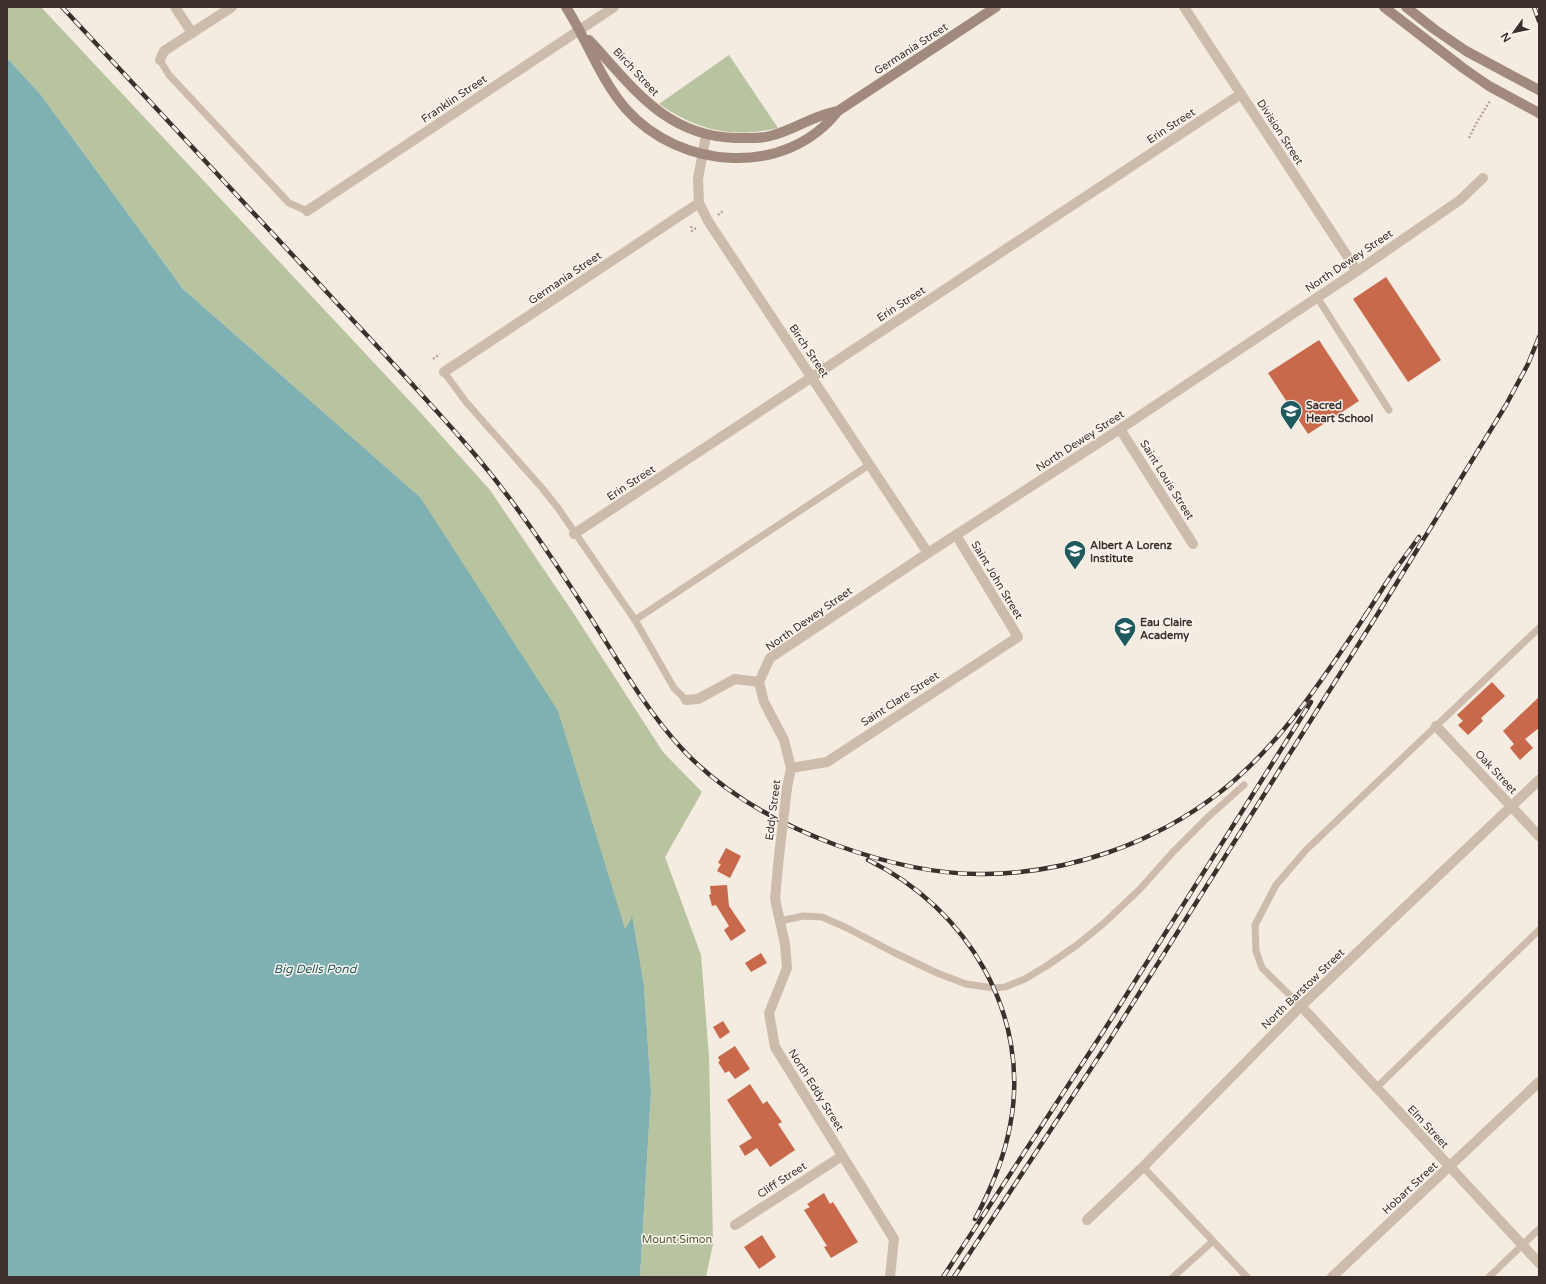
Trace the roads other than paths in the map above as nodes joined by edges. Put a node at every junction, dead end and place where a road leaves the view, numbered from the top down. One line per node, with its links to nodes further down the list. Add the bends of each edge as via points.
1 (175, 7): 10 (street)
2 (232, 7): 10 (street)
3 (566, 7): 9 (main road, Birch Street)
4 (614, 7): 9 (street, Franklin Street)
5 (996, 7): 14 (main road, Germania Street)
6 (1184, 7): 13 (street, Division Street)
7 (1384, 7): 15 (main road, via 1489,86)
8 (1406, 7): 12 (main road, via 1466,50)
9 (580, 29): 16 (main road, Birch Street, via 648,104 673,122); 17 (main road, Birch Street, via 608,84 635,118 669,141); 20 (street, Franklin Street)
10 (192, 33): 11 (street, via 164,51)
11 (160, 60): 20 (lane, via 169,75 289,203)
12 (1539, 90)
13 (1241, 94): 21 (street, Division Street); 24 (street, Erin Street)
14 (838, 111): 16 (main road, Germania Street, via 824,113 768,137); 17 (main road, Germania Street, via 830,122 816,133 798,145 782,151 741,158)
15 (1539, 112)
16 (706, 135): 17 (street, Birch Street)
17 (702, 154): 19 (street, Birch Street, via 698,179)
18 (1483, 178): 21 (street, North Dewey Street, via 1460,200)
19 (699, 203): 23 (street, Germania Street); 24 (street, Birch Street, via 708,221)
20 (307, 210)
21 (1357, 271): 22 (street, North Dewey Street)
22 (1317, 297): 25 (lane); 26 (street, North Dewey Street)
23 (444, 372): 28 (lane, via 466,402 542,488)
24 (812, 378): 27 (street, Birch Street); 28 (street, Erin Street)
25 (1389, 410)
26 (1120, 429): 29 (street, North Dewey Street); 30 (street, Saint Louis Street)
27 (869, 465): 31 (street, Birch Street); 32 (lane)
28 (574, 534): 32 (lane)
29 (956, 535): 31 (street, North Dewey Street); 34 (street, Saint John Street)
30 (1193, 544)
31 (928, 553): 35 (street, North Dewey Street, via 770,658)
32 (635, 620): 36 (lane, via 674,688)
33 (1539, 628): 37 (lane)
34 (1018, 637): 38 (street, Saint Clare Street, via 827,762)
35 (759, 682): 36 (street, via 735,679 698,699); 38 (street, via 764,702 784,740)
36 (686, 700)
37 (1436, 726): 41 (street, Oak Street); 46 (lane, via 1306,850 1276,884 1255,925 1256,951 1262,968)
38 (791, 768): 43 (street, Eddy Street, bridge)
39 (1539, 780): 41 (street, North Barstow Street)
40 (1244, 785): 44 (lane, via 1208,817 1140,890 1104,923 1048,965 1025,979 1004,987 966,984 937,973 822,917 803,916)
41 (1511, 806): 42 (street, Oak Street); 46 (street, North Barstow Street)
42 (1539, 836)
43 (779, 856): 44 (street, North Eddy Street, via 775,899)
44 (780, 921): 49 (street, North Eddy Street, via 787,968 769,1013 775,1047)
45 (1539, 930): 48 (lane)
46 (1301, 1006): 48 (street, Elm Street); 50 (street, North Barstow Street)
47 (1539, 1082): 51 (street, Hobart Street)
48 (1376, 1088): 51 (street, Elm Street)
49 (842, 1156): 53 (street, Cliff Street); 58 (street, North Eddy Street, via 894,1239)
50 (1143, 1167): 52 (street, North Barstow Street); 55 (lane)
51 (1449, 1168): 56 (street, Elm Street); 61 (street, Hobart Street)
52 (1087, 1220)
53 (735, 1225)
54 (1539, 1229): 56 (lane)
55 (1213, 1241): 59 (lane); 60 (lane)
56 (1522, 1245): 57 (street, Elm Street); 62 (lane)
57 (1539, 1263)
58 (890, 1277)
59 (1173, 1277)
60 (1247, 1277)
61 (1332, 1277)
62 (1489, 1277)

